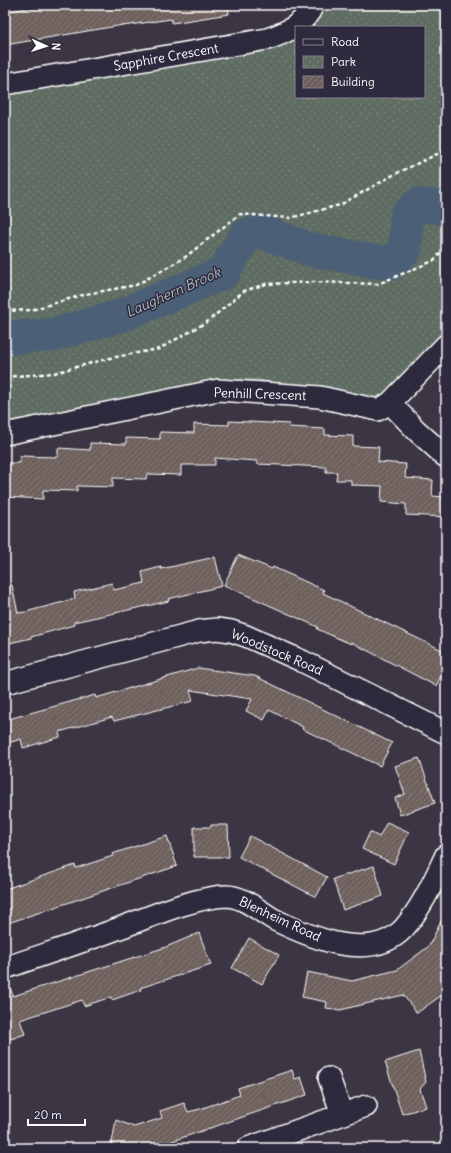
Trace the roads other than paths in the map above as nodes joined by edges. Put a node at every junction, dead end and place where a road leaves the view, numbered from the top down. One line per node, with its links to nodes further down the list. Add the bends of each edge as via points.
1 (314, 5): 2 (street, Sapphire Crescent, via 310,14)
2 (295, 26)
3 (295, 26): 4 (street, Sapphire Crescent, via 288,32 267,39)
4 (5, 84)
5 (446, 345): 6 (street)
6 (390, 403): 7 (street, Penhill Crescent, via 378,410 320,397 218,390); 8 (street)
7 (5, 434)
8 (446, 457)
9 (5, 684): 10 (street, Woodstock Road, via 199,631 217,629 246,636 302,660)
10 (446, 733)
11 (446, 855): 12 (street, Blenheim Road, via 425,900 403,929 382,943 352,946 313,938 245,902 228,896 163,912)
12 (5, 968)
13 (329, 1078): 15 (street)
14 (366, 1106): 15 (street)
15 (342, 1114): 16 (street)
16 (248, 1148)

